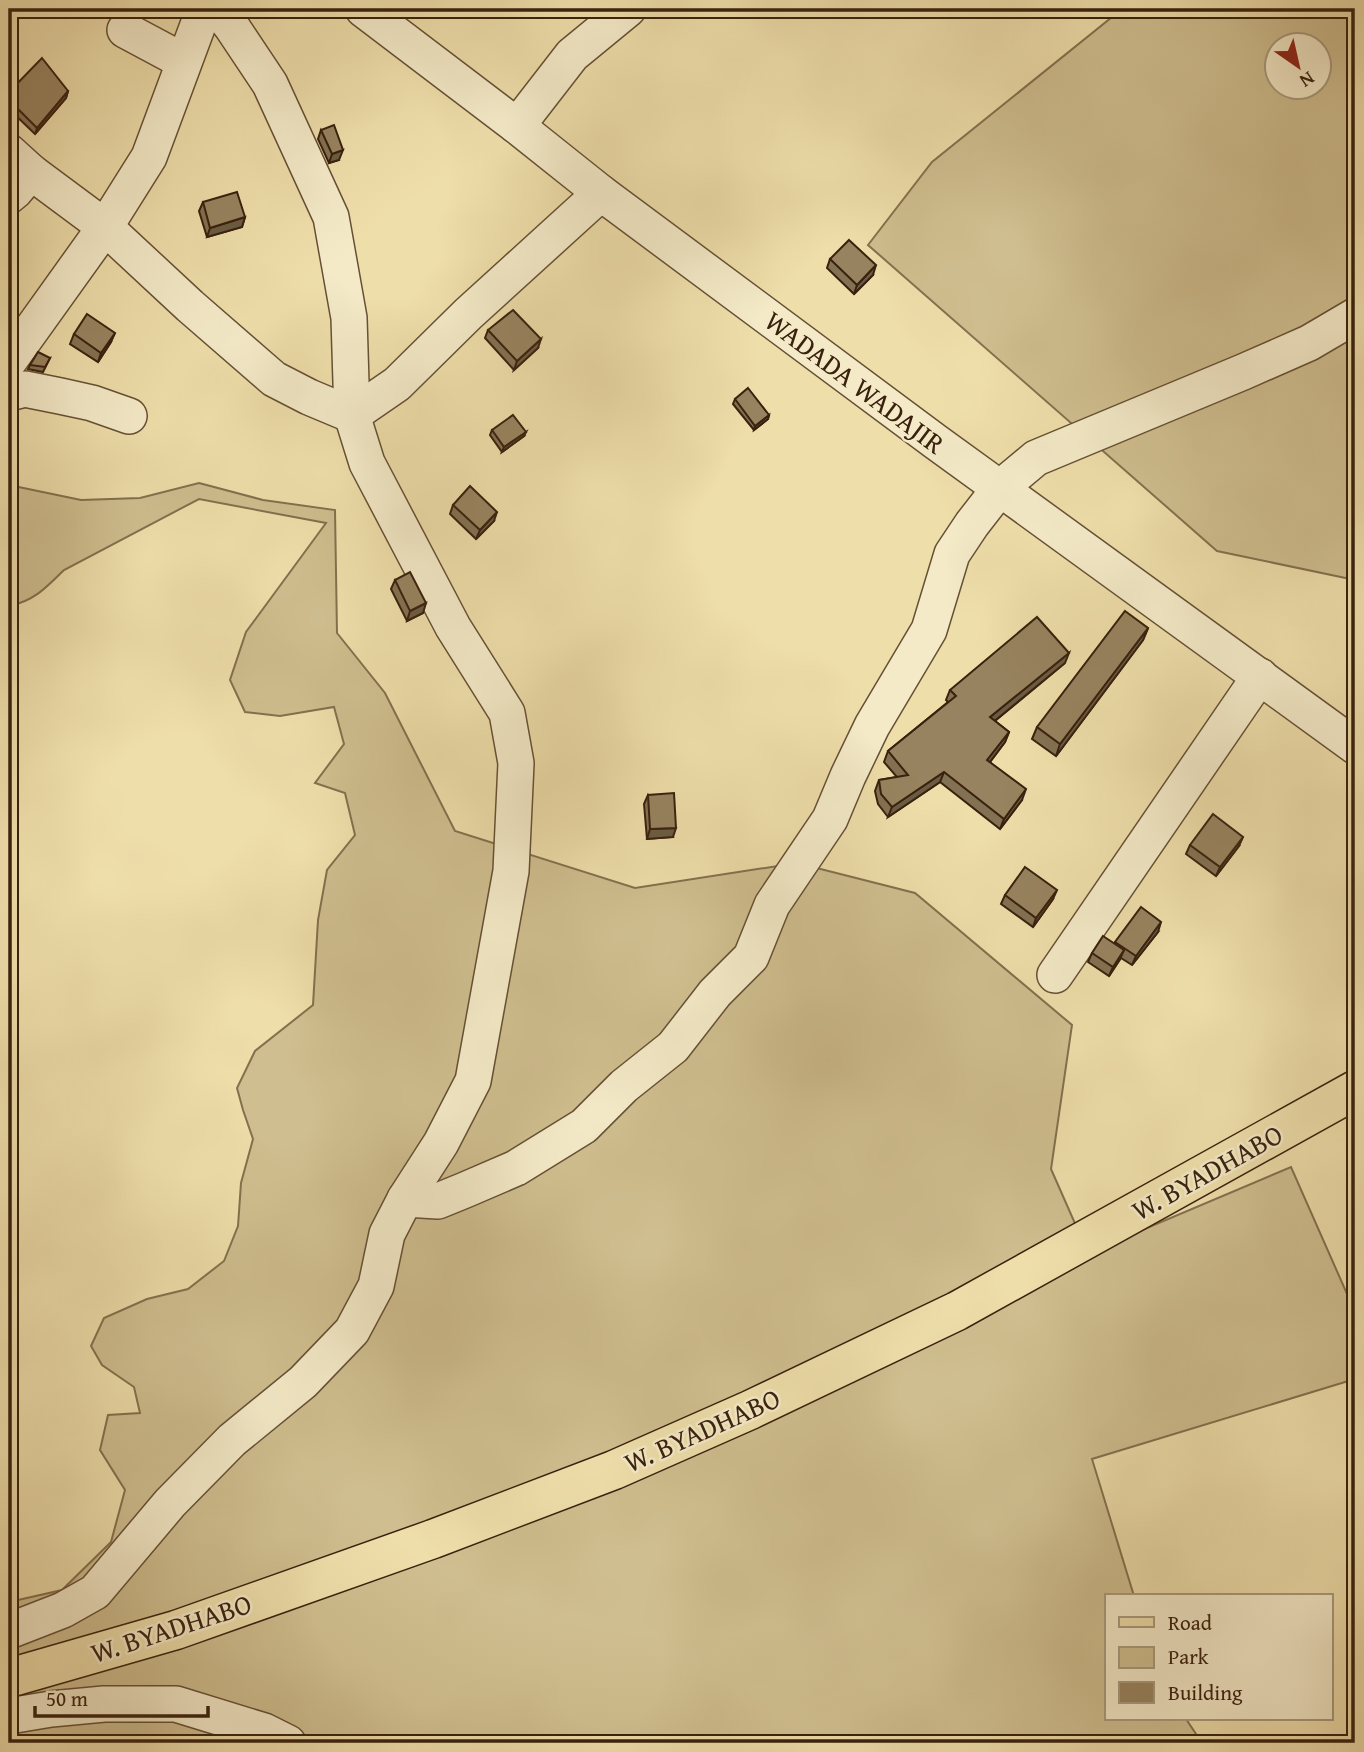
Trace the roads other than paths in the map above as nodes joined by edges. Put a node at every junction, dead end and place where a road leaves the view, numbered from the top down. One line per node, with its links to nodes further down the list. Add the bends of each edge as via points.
1 (204, 9): 6 (street)
2 (218, 9): 14 (street, via 270,84 331,217 349,318)
3 (628, 9): 7 (street, via 572,55)
4 (385, 14): 7 (street, WADADA WADAJIR)
5 (125, 30): 6 (street)
6 (183, 61): 10 (street, via 149,156)
7 (517, 126): 9 (street, WADADA WADAJIR)
8 (16, 173): 10 (street)
9 (601, 194): 14 (street, via 397,384); 16 (street, WADADA WADAJIR)
10 (105, 227): 12 (street); 14 (street, via 274,379)
11 (1355, 316): 16 (street, via 1308,343 1037,458)
12 (9, 361)
13 (9, 393): 15 (street, via 25,389 92,402)
14 (352, 415): 21 (street, via 367,463 404,536 507,713 516,763 511,871 474,1081)
15 (129, 416)
16 (1000, 488): 17 (street, WADADA WADAJIR); 21 (street, via 952,554 929,630 872,726 830,819 772,905 751,957 715,993 673,1047 584,1126 516,1168 465,1190 438,1201)
17 (1260, 676): 18 (street, WADADA WADAJIR); 19 (street)
18 (1355, 746)
19 (1055, 975)
20 (1355, 1090): 23 (main road, W. BYADHABO, via 957,1311 614,1470 176,1630)
21 (405, 1199): 22 (street, via 387,1234 376,1286 352,1331 303,1382 232,1440 170,1503 94,1592)
22 (9, 1631)
23 (9, 1678)
24 (9, 1716): 25 (street, via 104,1704 176,1704)
25 (288, 1743)

